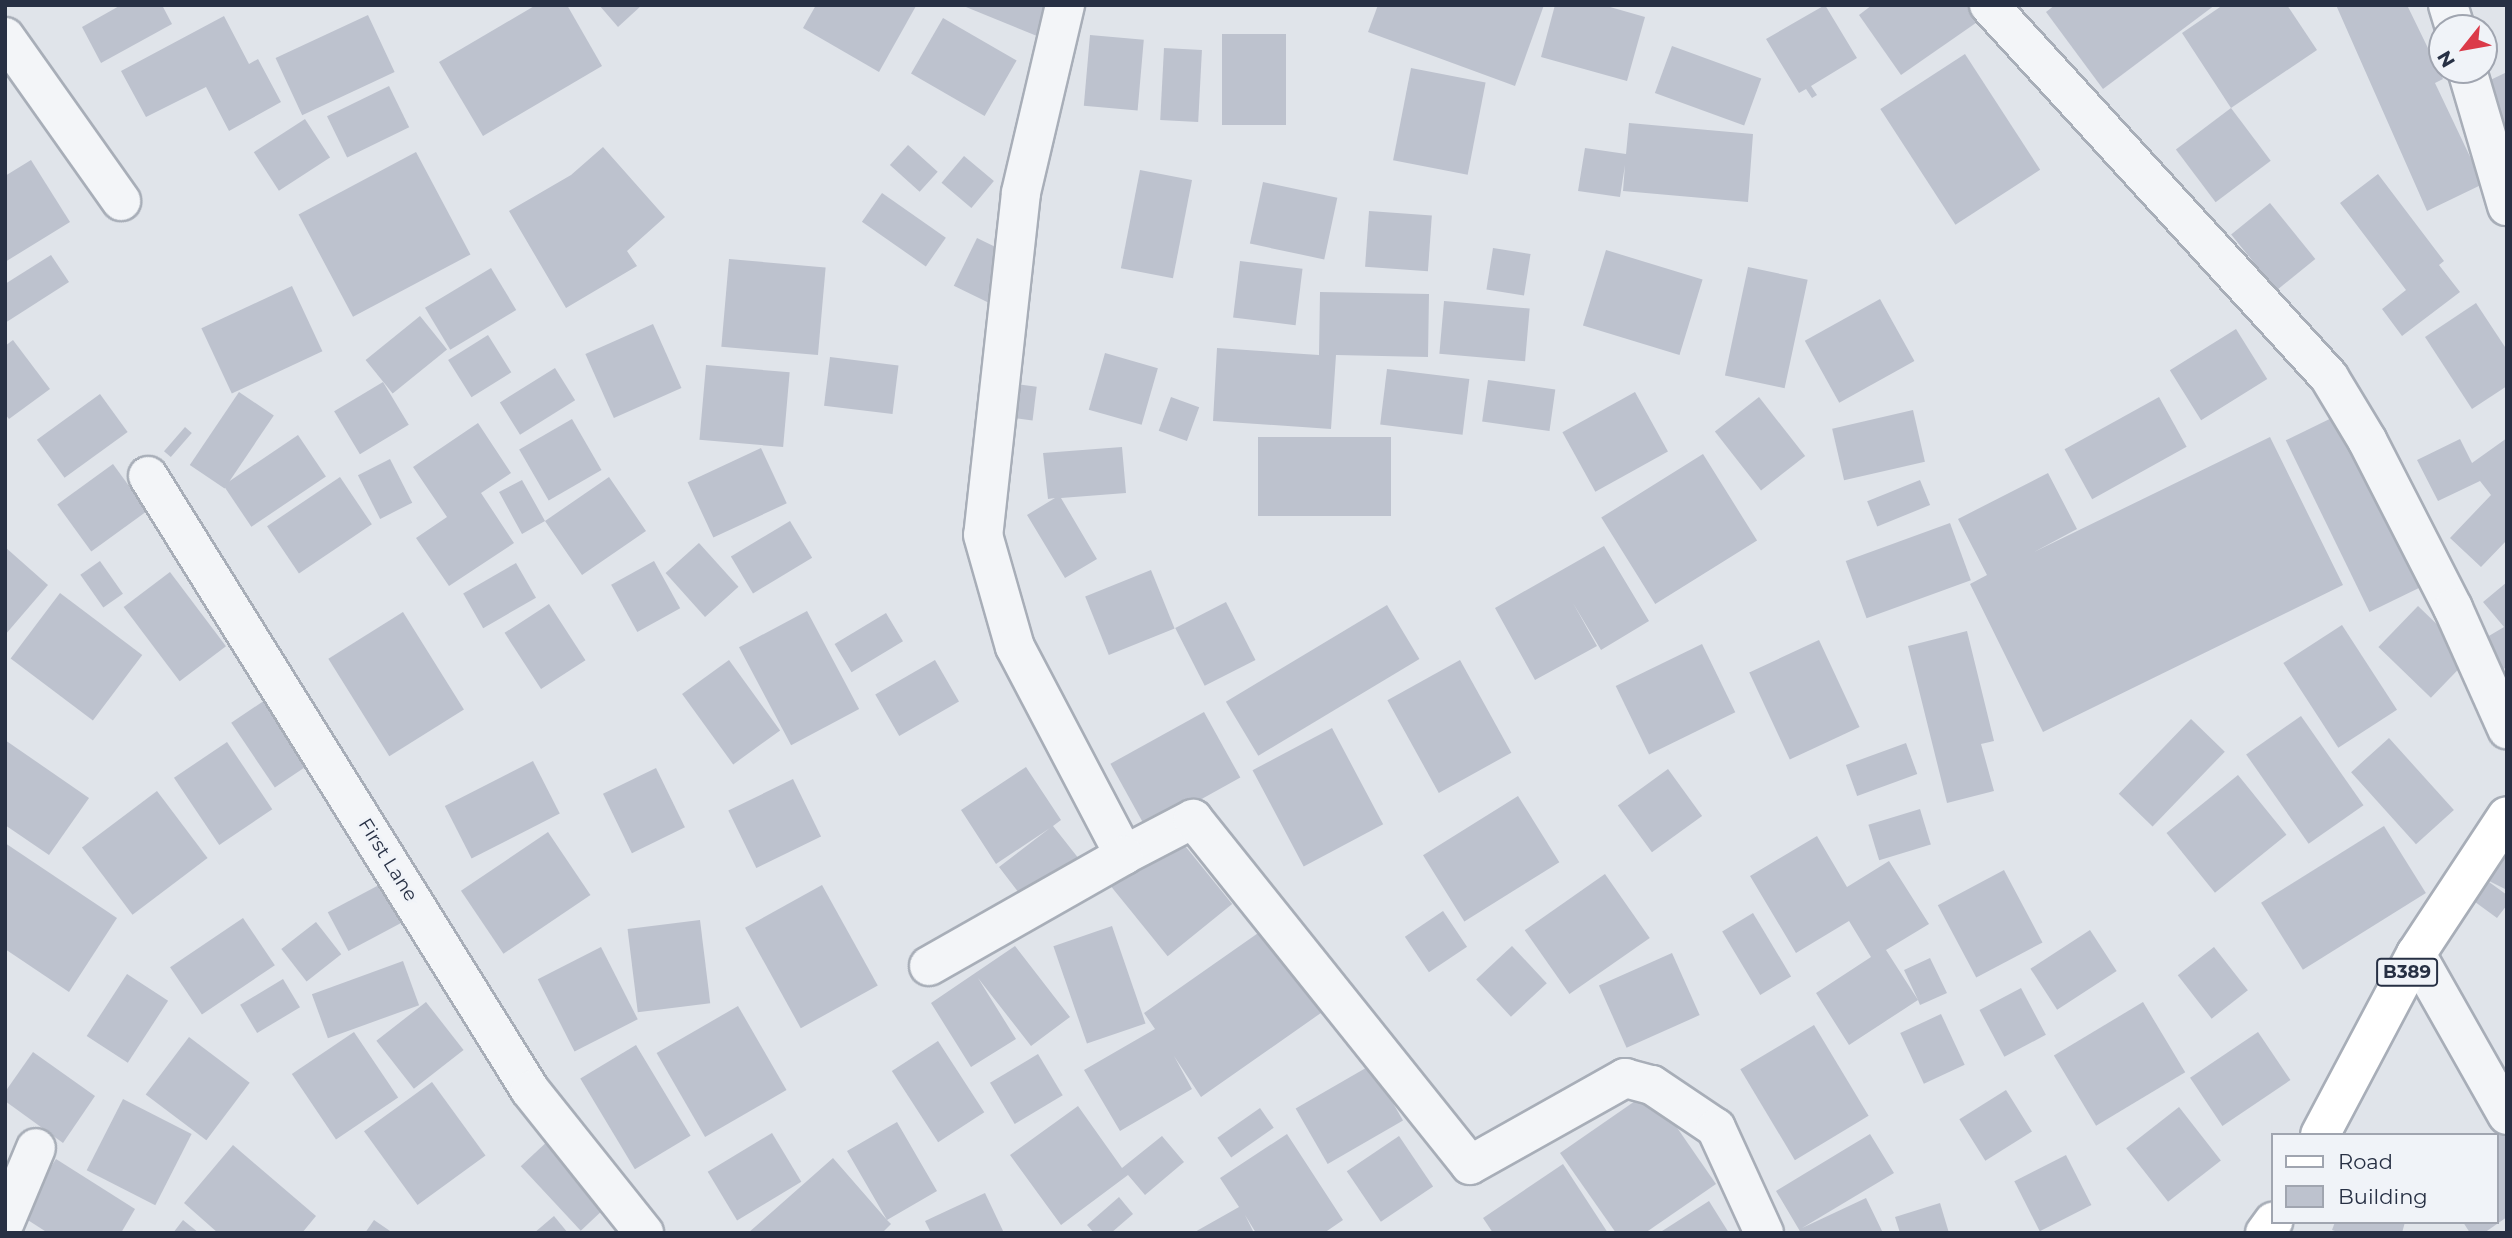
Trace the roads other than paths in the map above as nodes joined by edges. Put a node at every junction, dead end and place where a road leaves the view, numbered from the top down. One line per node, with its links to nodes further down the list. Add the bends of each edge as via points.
1 (1065, 5): 10 (street, via 1021,193 983,535 1015,647)
2 (1997, 8): 8 (street, via 2329,377 2367,440 2453,608)
3 (5, 37): 5 (street)
4 (2471, 84): 6 (street)
5 (121, 201)
6 (2507, 206)
7 (148, 476): 17 (street, First Lane, via 530,1090)
8 (2507, 729)
9 (2507, 816): 11 (main road, B389)
10 (1124, 855): 12 (street); 18 (street, via 1194,819 1470,1165 1625,1078 1652,1085 1716,1128)
11 (2416, 954): 13 (street); 14 (main road, B389)
12 (929, 966)
13 (2507, 1115)
14 (2321, 1133)
15 (36, 1148): 16 (street)
16 (5, 1222)
17 (644, 1233)
18 (1764, 1233)

